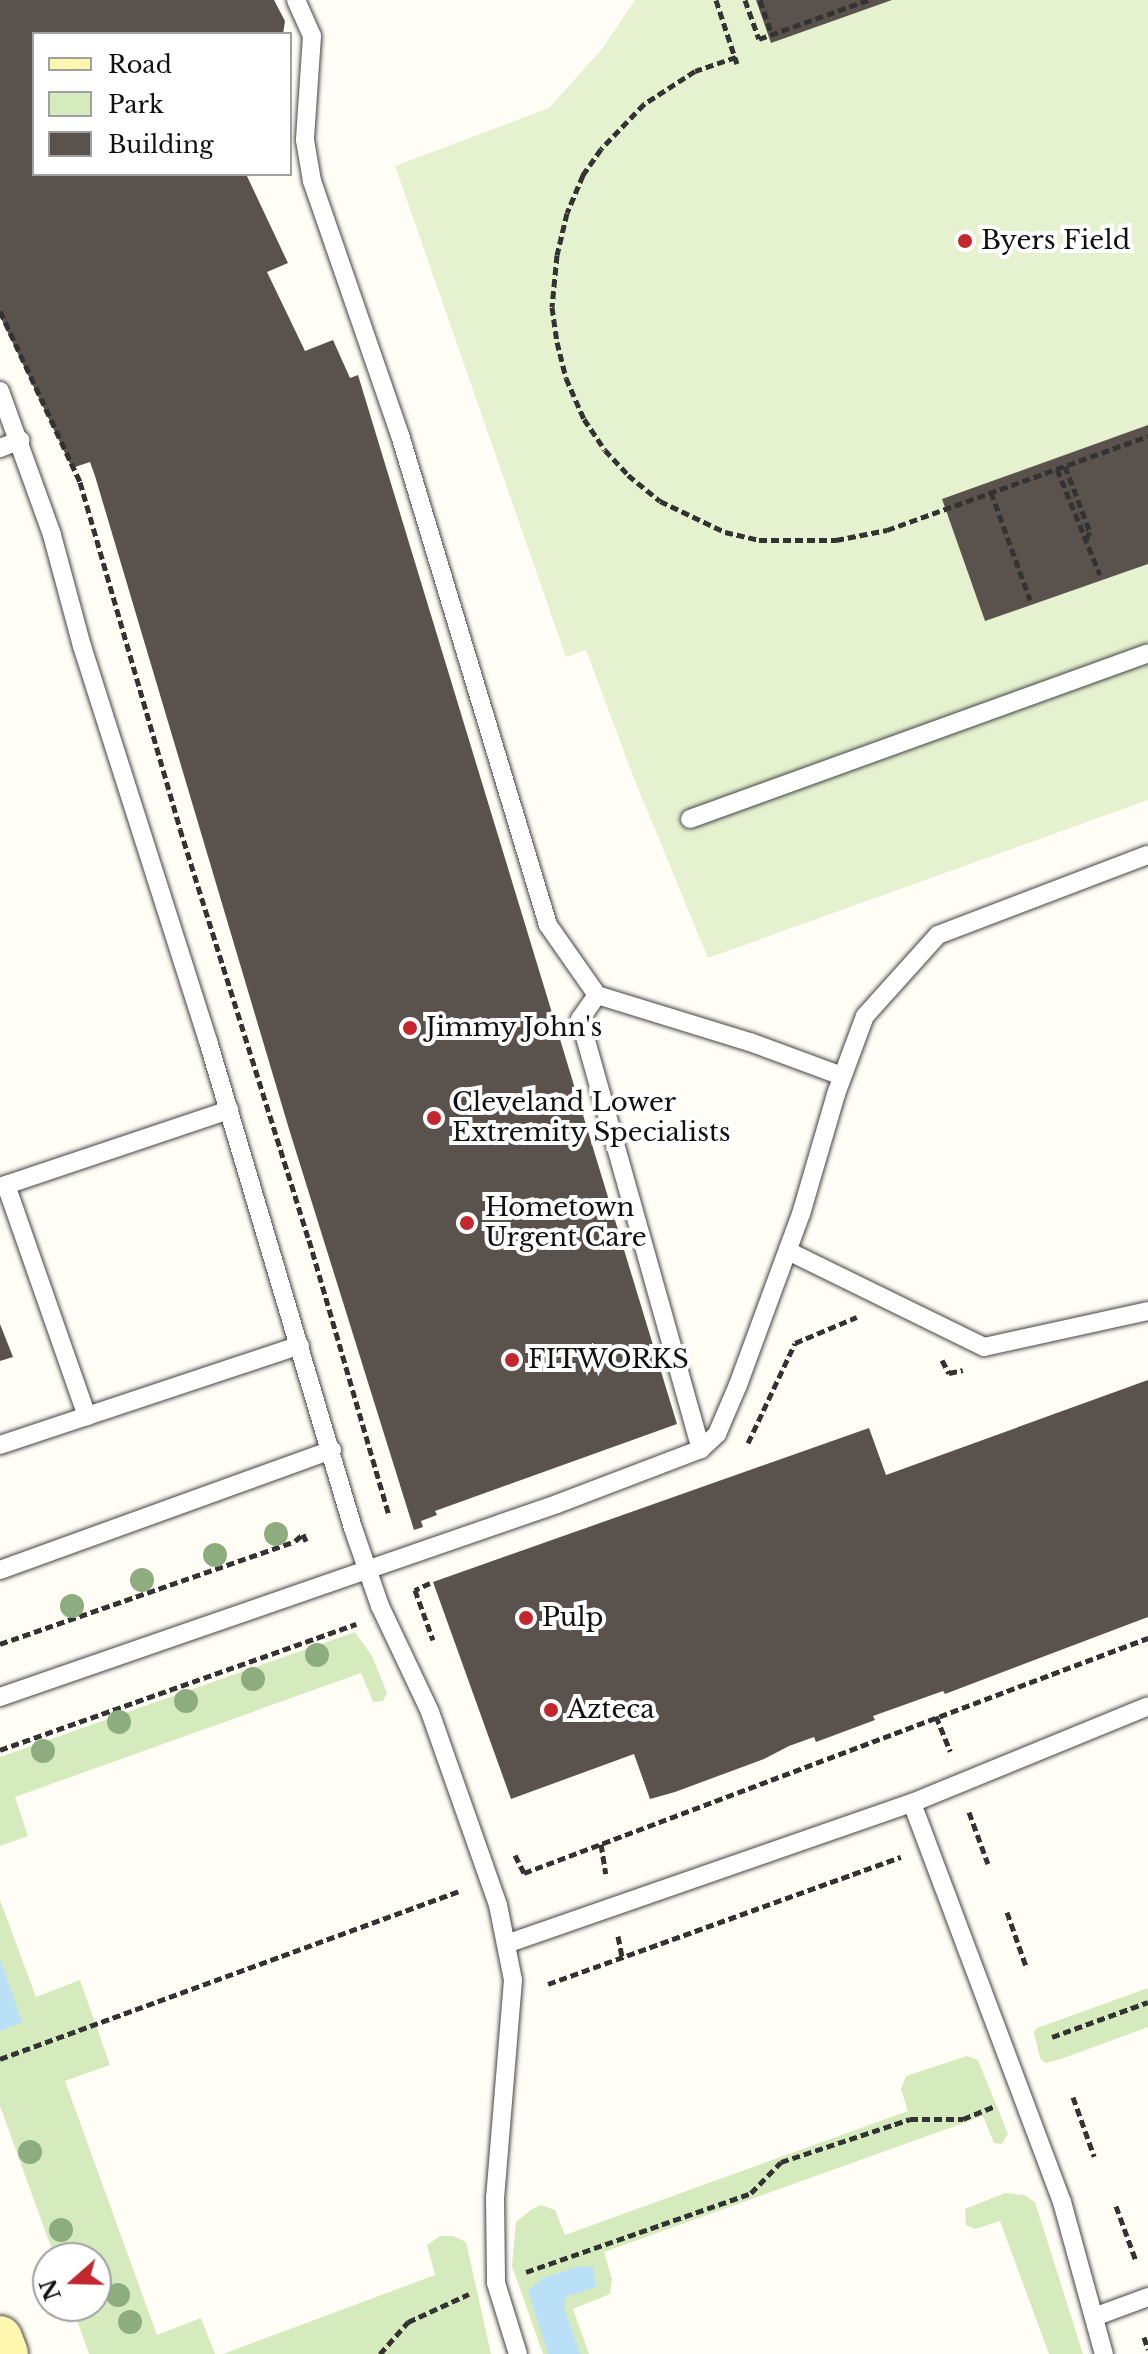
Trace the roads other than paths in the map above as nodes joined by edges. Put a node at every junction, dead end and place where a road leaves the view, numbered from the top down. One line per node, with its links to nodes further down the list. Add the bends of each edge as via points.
1 (296, 0): 8 (lane, via 312,36 305,140 312,181 400,435 548,925)
2 (0, 391): 3 (lane)
3 (21, 440): 4 (lane); 10 (lane)
4 (0, 448)
5 (1148, 653): 6 (lane)
6 (690, 819)
7 (1148, 855): 9 (lane, via 938,935 865,1016)
8 (597, 995): 9 (lane); 17 (lane, via 580,1019)
9 (842, 1076): 12 (lane)
10 (229, 1110): 11 (lane); 14 (lane)
11 (3, 1186): 15 (lane)
12 (788, 1251): 13 (lane, via 984,1347); 17 (lane, via 717,1434)
13 (1148, 1311)
14 (300, 1345): 15 (lane); 18 (lane)
15 (87, 1416): 16 (lane)
16 (0, 1445)
17 (701, 1449): 19 (lane)
18 (332, 1450): 19 (lane); 20 (lane)
19 (367, 1568): 21 (lane); 24 (lane, via 430,1712 498,1905)
20 (0, 1570)
21 (0, 1697)
22 (1148, 1706): 23 (lane)
23 (912, 1803): 24 (lane); 26 (lane, via 1062,2202)
24 (506, 1944): 29 (lane, via 513,1980 495,2197 496,2283)
25 (1148, 2297): 26 (lane)
26 (1094, 2317): 30 (lane)
27 (0, 2338): 28 (main road)
28 (6, 2354)
29 (518, 2354)
30 (1104, 2354)

